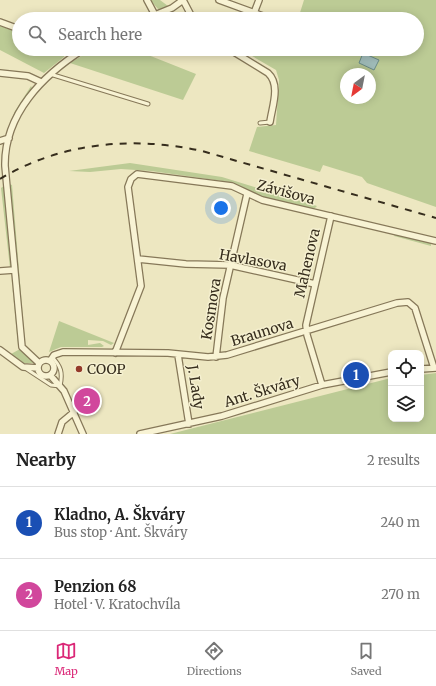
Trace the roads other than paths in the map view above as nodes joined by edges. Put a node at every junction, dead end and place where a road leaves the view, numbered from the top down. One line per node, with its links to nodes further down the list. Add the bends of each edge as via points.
1 (147, 0): 5 (street)
2 (183, 0): 6 (street); 7 (street)
3 (219, 0): 8 (street)
4 (259, 0): 9 (street)
5 (153, 12)
6 (162, 12)
7 (189, 12)
8 (251, 12)
9 (254, 12)
10 (0, 22): 11 (street)
11 (12, 26)
12 (73, 56): 15 (street)
13 (240, 56): 18 (street, via 268,73 274,80)
14 (0, 73): 16 (street, via 28,76)
15 (49, 74): 16 (street); 17 (lane)
16 (41, 82): 20 (street, via 24,104)
17 (148, 104)
18 (270, 122): 19 (lane)
19 (260, 123)
20 (9, 138): 21 (street); 27 (street, via 5,166)
21 (0, 141)
22 (247, 194): 23 (street, Závišova, via 262,200); 25 (street, Závišova, via 229,186 138,174 131,179 128,189); 26 (street, Kosmova)
23 (331, 216): 24 (street, Závišova); 29 (street, Mahenova)
24 (436, 241)
25 (138, 259): 26 (street, Havlasova); 32 (street, via 140,288)
26 (230, 265): 29 (street, Havlasova); 34 (street, Kosmova)
27 (14, 270): 28 (street); 36 (street, via 22,347)
28 (0, 271)
29 (314, 284): 30 (street, Mahenova)
30 (306, 331): 34 (street, Braunova); 38 (street, Braunova, via 397,303 409,302 415,308); 42 (street, Mahenova)
31 (0, 350): 37 (street)
32 (116, 353): 33 (street, Braunova); 35 (street, Braunova, via 63,352)
33 (178, 354): 34 (street, Braunova); 45 (street, J. Lady)
34 (216, 357)
35 (51, 359): 36 (street, via 44,360); 41 (street, via 54,370); 43 (lane, via 59,364 62,376)
36 (38, 366): 37 (street); 41 (street, via 43,376)
37 (23, 367): 43 (lane, via 51,385)
38 (435, 368): 39 (street)
39 (424, 369)
40 (388, 373): 42 (street, Ant. Škváry)
41 (50, 375): 43 (street)
42 (322, 385): 45 (street, Ant. Škváry, via 255,407)
43 (60, 386): 44 (street)
44 (74, 412): 46 (street, via 62,422); 47 (street)
45 (189, 424): 48 (street, Ant. Škváry)
46 (58, 434)
47 (83, 434)
48 (140, 434)

